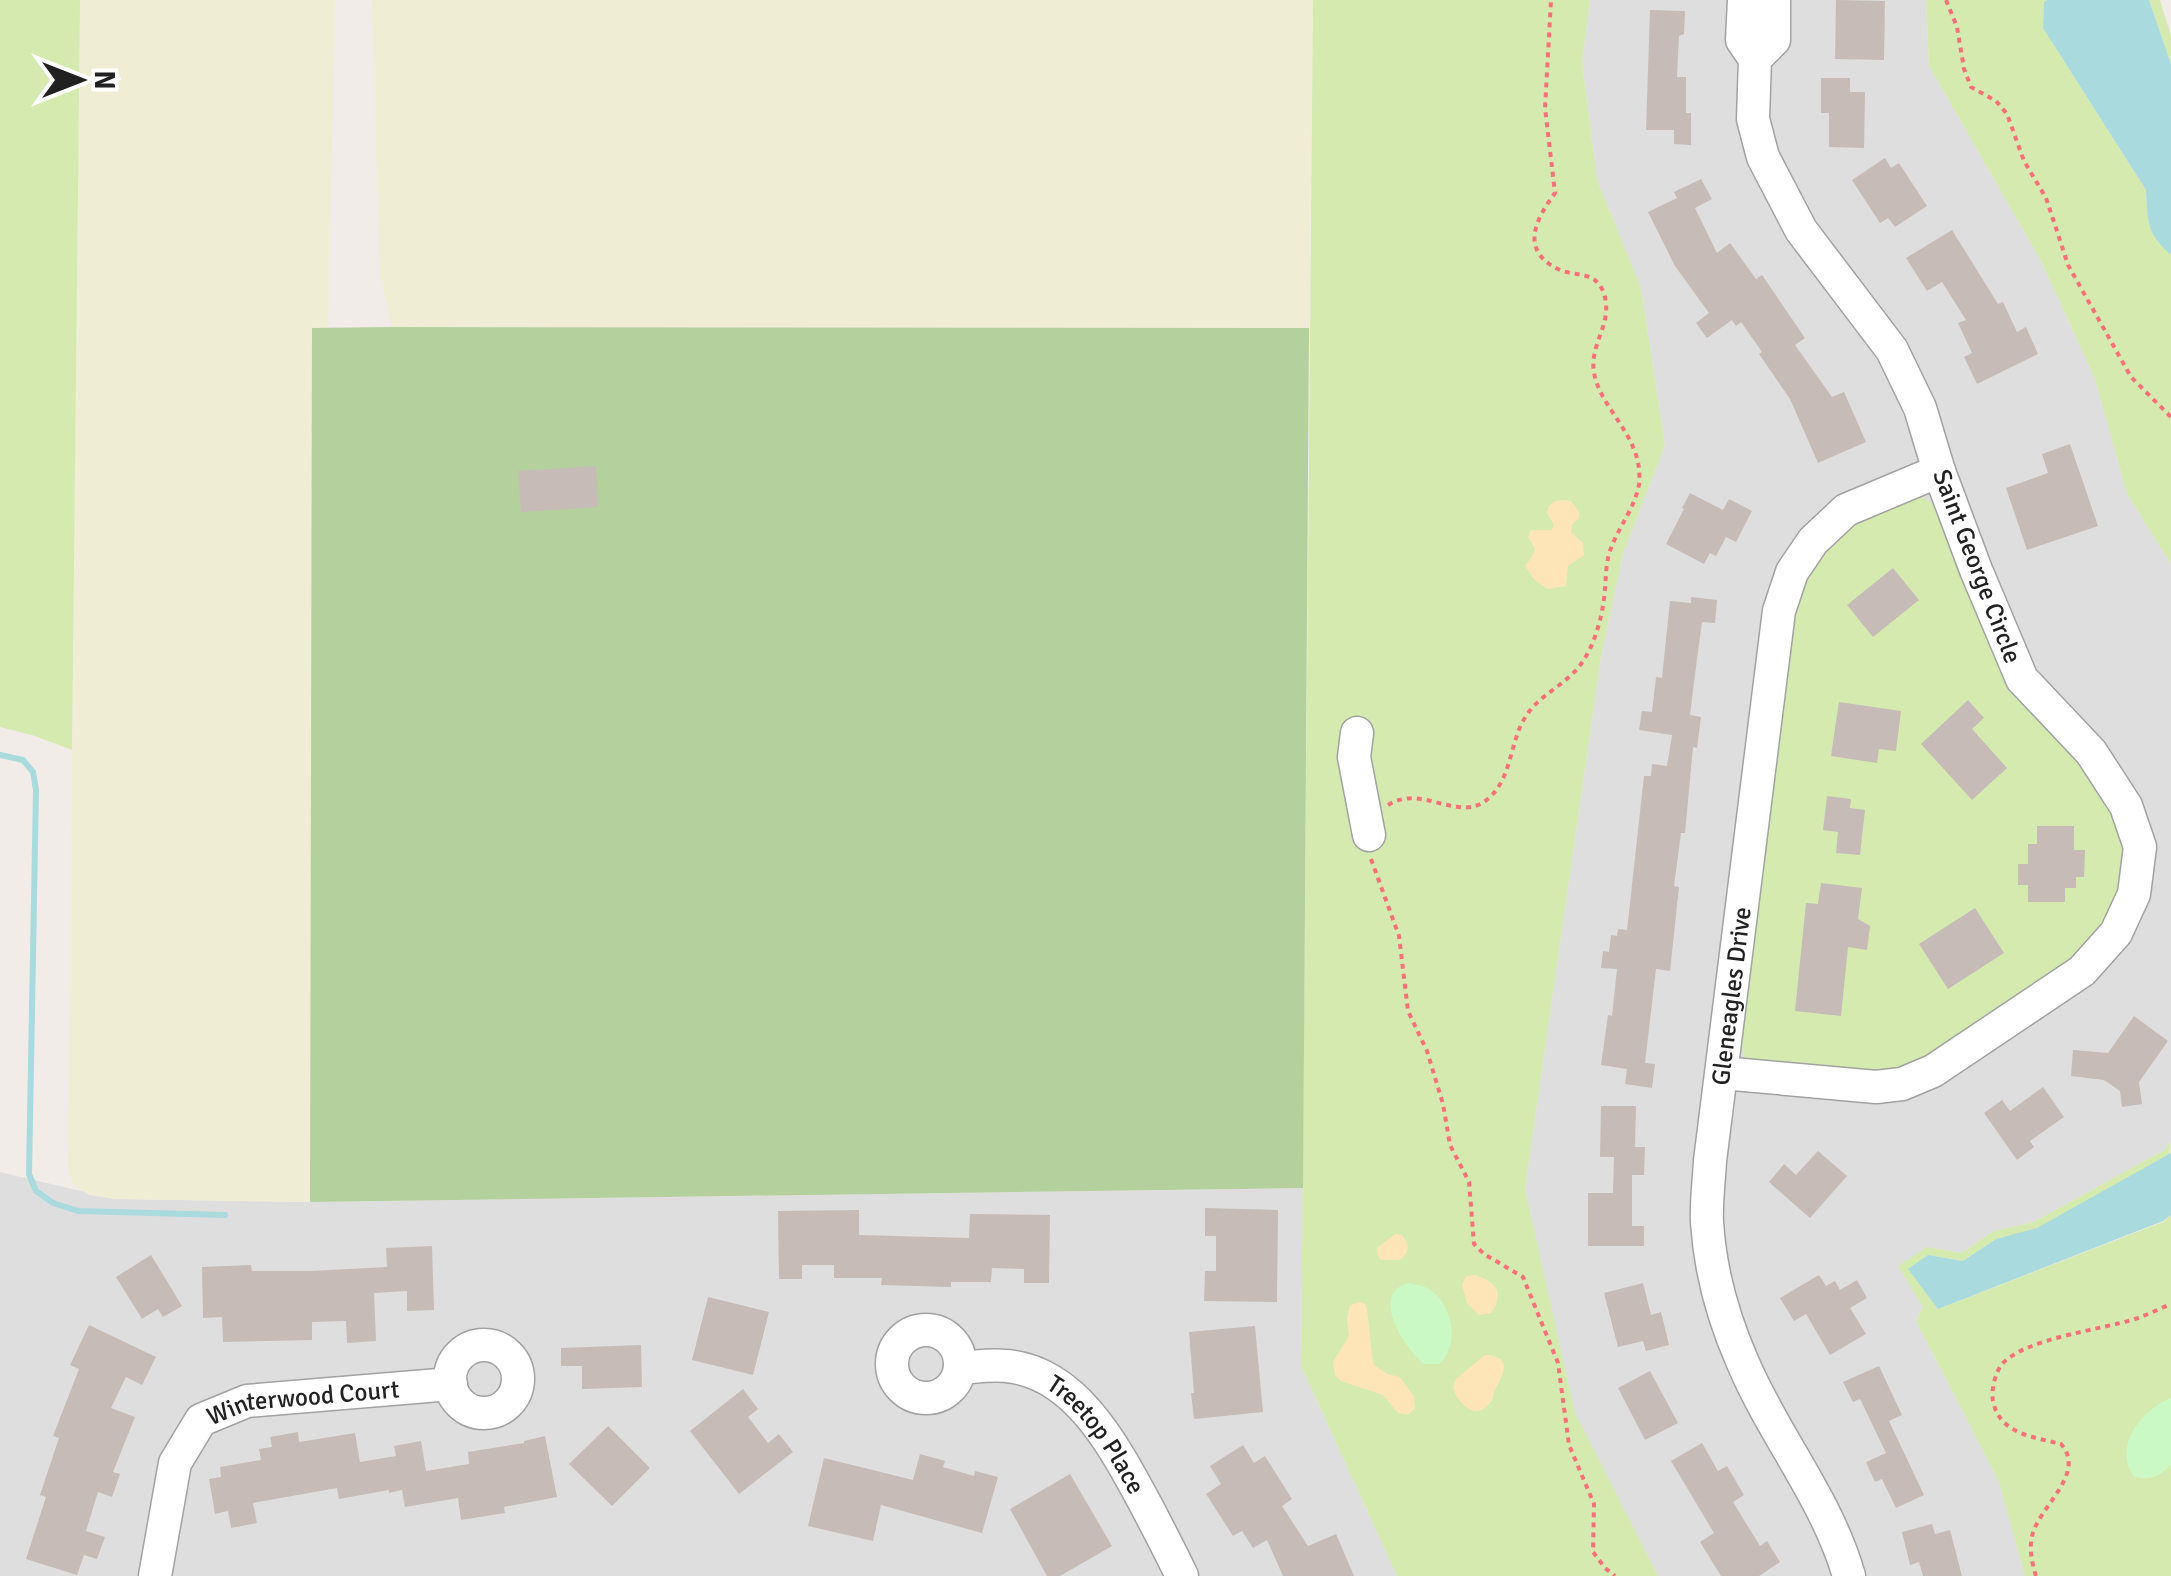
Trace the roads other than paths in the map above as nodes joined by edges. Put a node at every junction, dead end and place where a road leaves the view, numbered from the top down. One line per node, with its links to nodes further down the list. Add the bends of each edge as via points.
1 (1744, 0): 3 (street, Saint George Circle, via 1742,40)
2 (1774, 0): 3 (street, Saint George Circle, via 1774,40)
3 (1755, 59): 4 (street, Saint George Circle, via 1753,120 1763,157 1800,230 1892,350)
4 (1940, 471): 7 (street, Gleneagles Drive, via 1846,510 1813,540 1792,572 1779,611); 7 (street, Saint George Circle, via 2022,678 2092,752 2126,806 2140,847 2134,894 2116,934 2082,971 1933,1071 1876,1087)
5 (1356, 733): 6 (street)
6 (1369, 835)
7 (1722, 1072): 12 (street, Gleneagles Drive, via 1707,1222 1725,1316 1743,1365 1830,1524)
8 (960, 1368): 11 (street, Treetop Place, via 1022,1370 1076,1400 1122,1462)
9 (450, 1384): 10 (street, Winterwood Court, via 247,1401 200,1420 174,1463)
10 (156, 1576)
11 (1182, 1576)
12 (1848, 1576)

